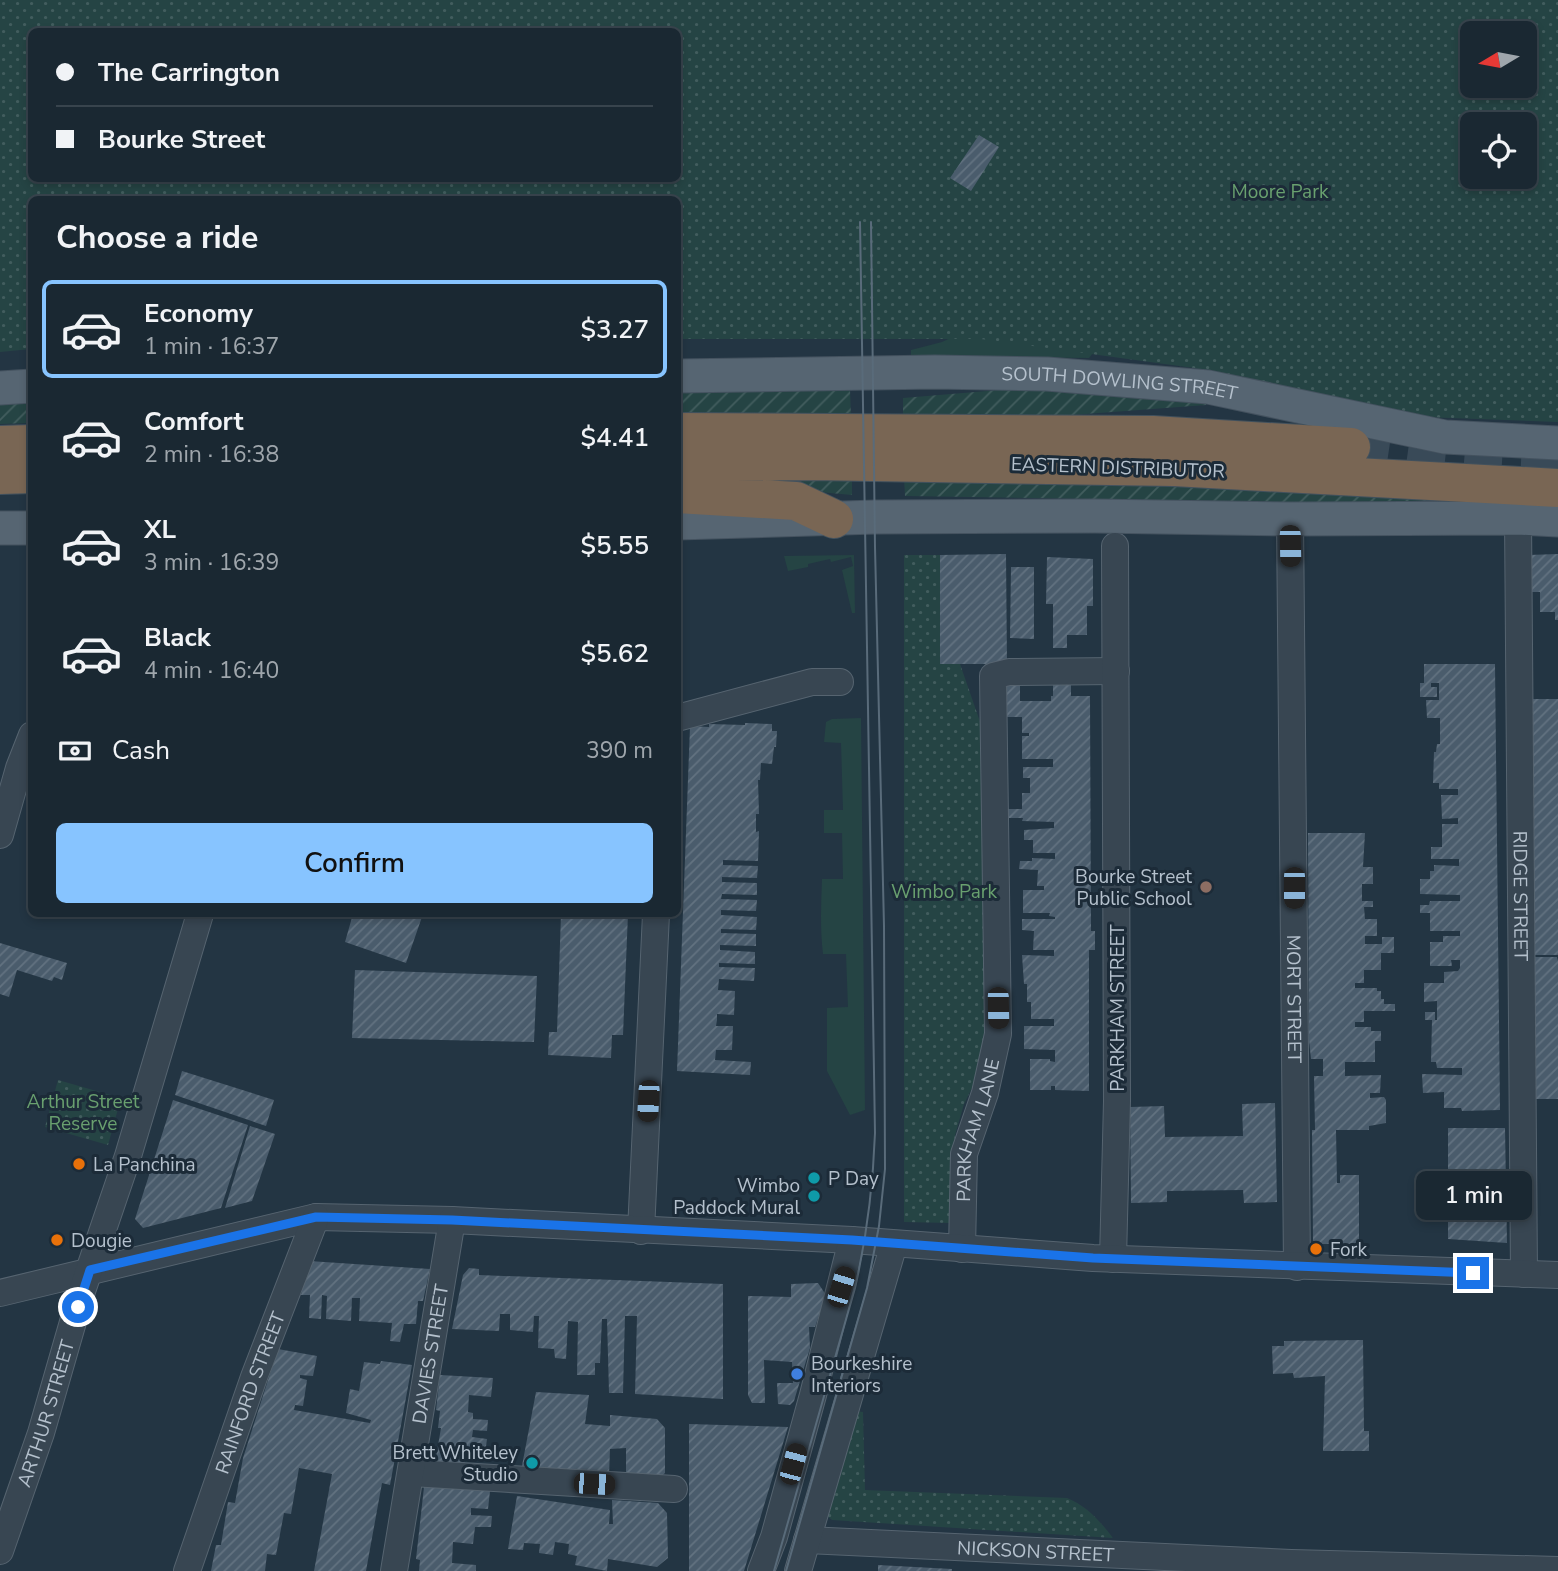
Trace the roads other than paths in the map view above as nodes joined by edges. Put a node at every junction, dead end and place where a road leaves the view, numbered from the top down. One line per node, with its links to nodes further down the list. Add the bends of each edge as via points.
1 (681, 376): 5 (main road, SOUTH DOWLING STREET, via 1047,374 1208,387 1445,437)
2 (28, 386): 3 (main road)
3 (0, 388)
4 (681, 432): 8 (highway, EASTERN DISTRIBUTOR, via 1153,435)
5 (1558, 443)
6 (28, 444): 7 (highway)
7 (0, 445)
8 (1351, 447)
9 (681, 462): 12 (highway, EASTERN DISTRIBUTOR, via 1174,467)
10 (28, 474): 11 (highway)
11 (0, 475)
12 (1558, 488)
13 (681, 494): 15 (highway, via 796,502)
14 (1518, 518): 16 (main road); 17 (main road); 39 (street, RIDGE STREET)
15 (834, 519): 16 (main road); 18 (main road)
16 (1290, 519): 37 (street, MORT STREET)
17 (1558, 520)
18 (681, 523)
19 (0, 528): 20 (main road)
20 (28, 528)
21 (1115, 546): 22 (street, PARKHAM STREET)
22 (1116, 671): 35 (street, PARKHAM LANE, via 993,676 998,1034 985,1093 964,1154); 36 (street, PARKHAM STREET)
23 (840, 682): 24 (street, via 811,682)
24 (681, 717)
25 (28, 741): 26 (street)
26 (10, 768): 27 (street)
27 (0, 835)
28 (199, 917): 38 (street, ARTHUR STREET)
29 (656, 917): 32 (street)
30 (316, 1217): 31 (street); 38 (street); 48 (street, RAINFORD STREET)
31 (452, 1220): 32 (street); 42 (street, DAVIES STREET)
32 (641, 1231): 33 (street)
33 (852, 1240): 34 (street); 50 (street, via 774,1537)
34 (894, 1244): 35 (street); 44 (street)
35 (962, 1248): 36 (street)
36 (1113, 1259): 37 (street)
37 (1297, 1267): 39 (street)
38 (90, 1270): 41 (street); 45 (street, ARTHUR STREET)
39 (1524, 1274): 40 (street)
40 (1558, 1275)
41 (0, 1293)
42 (412, 1473): 43 (street); 49 (street, DAVIES STREET)
43 (674, 1489)
44 (807, 1540): 46 (street, NICKSON STREET); 51 (street)
45 (0, 1551)
46 (1291, 1567): 47 (street, NICKSON STREET)
47 (1558, 1570)
48 (187, 1571)
49 (394, 1571)
50 (761, 1571)
51 (798, 1571)

